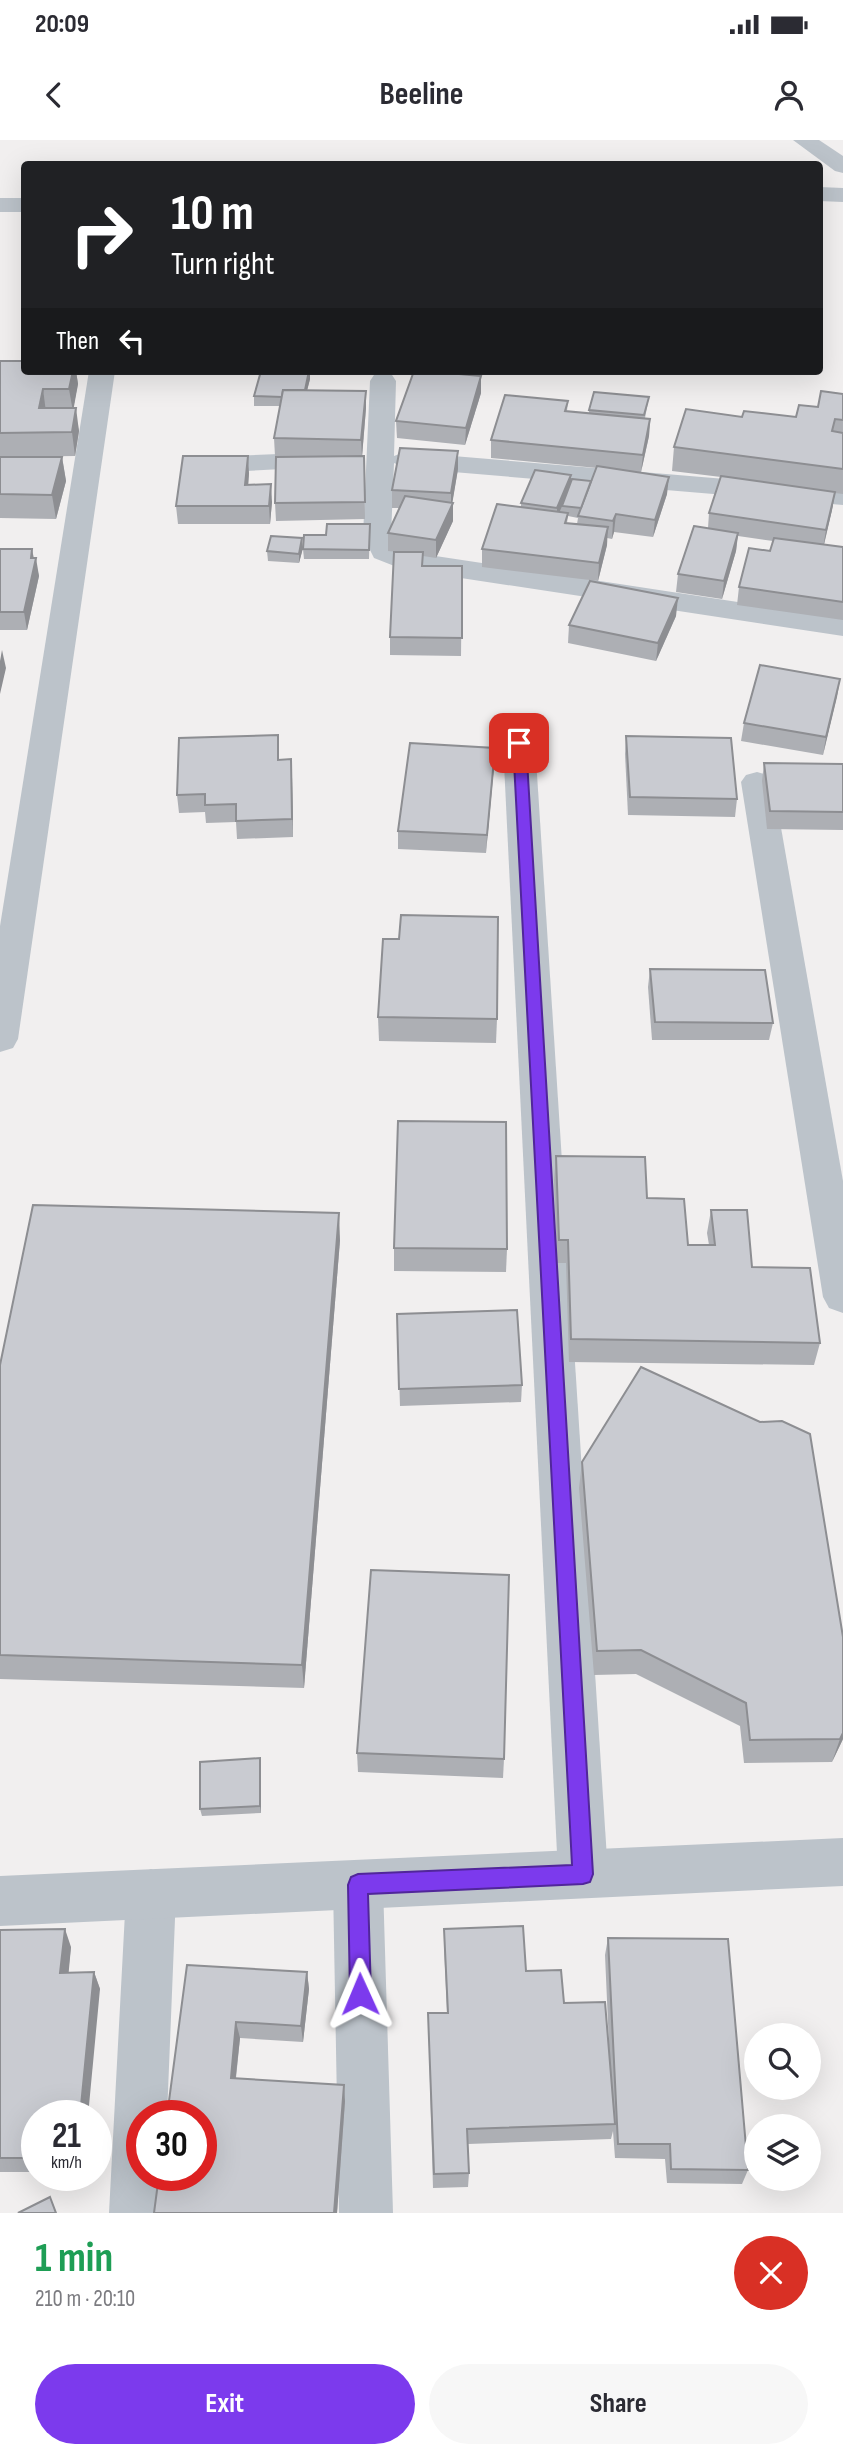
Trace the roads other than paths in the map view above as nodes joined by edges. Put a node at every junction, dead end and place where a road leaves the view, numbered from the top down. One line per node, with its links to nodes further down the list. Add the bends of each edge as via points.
1 (804, 140): 2 (street)
2 (843, 166)
3 (823, 194): 4 (street)
4 (843, 195)
5 (0, 205): 6 (street)
6 (21, 205)
7 (101, 375): 15 (street)
8 (383, 381): 9 (street)
9 (380, 458): 10 (street); 11 (street); 12 (street, via 377,536 384,552 402,560)
10 (207, 465)
11 (843, 497)
12 (843, 627)
13 (519, 743): 18 (street)
14 (757, 782): 16 (street)
15 (0, 1039)
16 (843, 1297)
17 (843, 1862): 18 (street)
18 (583, 1874): 19 (street)
19 (358, 1885): 20 (street); 23 (street)
20 (151, 1894): 21 (street); 22 (street)
21 (0, 1901)
22 (136, 2213)
23 (366, 2213)

